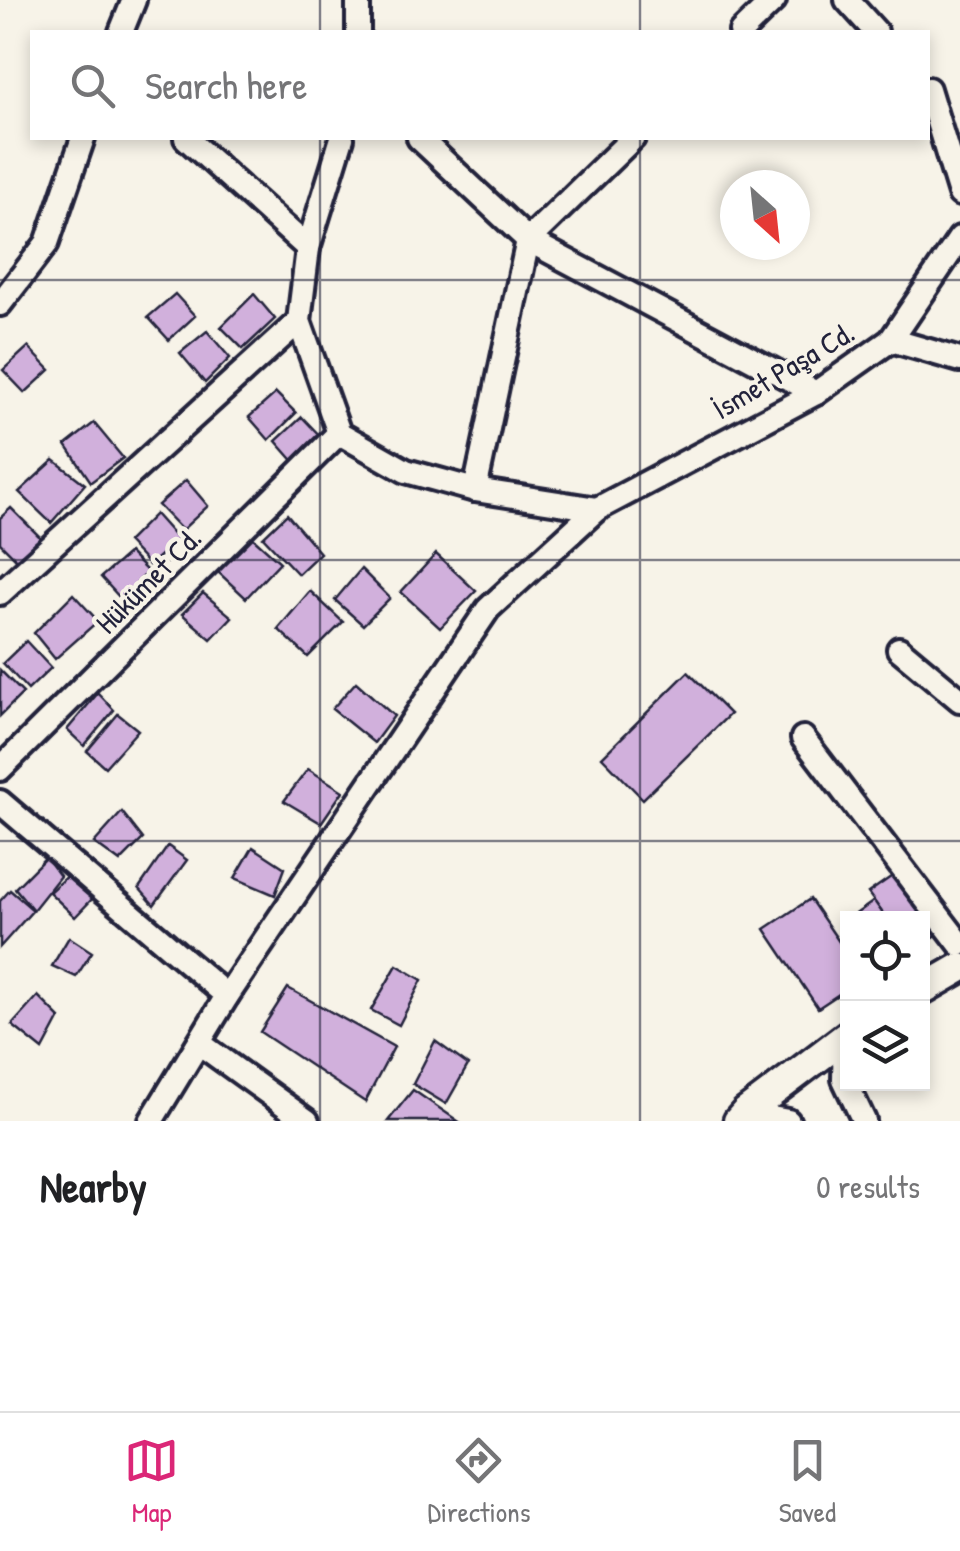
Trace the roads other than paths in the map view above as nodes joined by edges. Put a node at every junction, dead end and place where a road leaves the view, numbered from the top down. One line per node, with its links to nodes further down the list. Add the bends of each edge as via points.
1 (134, 0): 5 (street)
2 (358, 0): 6 (street)
3 (774, 0): 7 (street)
4 (847, 0): 8 (street)
5 (122, 30)
6 (358, 30)
7 (742, 30)
8 (874, 30)
9 (930, 96): 15 (street)
10 (82, 140): 19 (street, via 47,243)
11 (188, 140): 18 (street)
12 (341, 140): 18 (street)
13 (421, 140): 17 (street)
14 (631, 140): 17 (street)
15 (960, 194)
16 (960, 238): 21 (street, İsmet Paşa Cd.)
17 (528, 240): 23 (street); 25 (street)
18 (308, 248): 20 (street)
19 (0, 304)
20 (299, 321): 24 (street); 27 (street)
21 (890, 340): 22 (street); 23 (street, İsmet Paşa Cd.)
22 (960, 360)
23 (816, 393): 26 (street, İsmet Paşa Cd.)
24 (339, 434): 25 (street, via 406,471); 31 (street, Hükümet Cd.)
25 (475, 490): 26 (street)
26 (597, 509): 36 (street, İsmet Paşa Cd., via 488,610)
27 (0, 594)
28 (899, 649): 29 (street)
29 (960, 700)
30 (803, 738): 33 (street)
31 (0, 769)
32 (0, 802): 36 (street)
33 (960, 944)
34 (960, 968): 35 (main road)
35 (930, 985)
36 (228, 996): 38 (street, İsmet Paşa Cd.)
37 (840, 1040): 40 (main road)
38 (199, 1043): 41 (street, İsmet Paşa Cd.); 42 (street)
39 (850, 1091): 44 (street)
40 (742, 1117): 43 (street)
41 (152, 1121)
42 (307, 1121)
43 (788, 1121)
44 (864, 1121)

